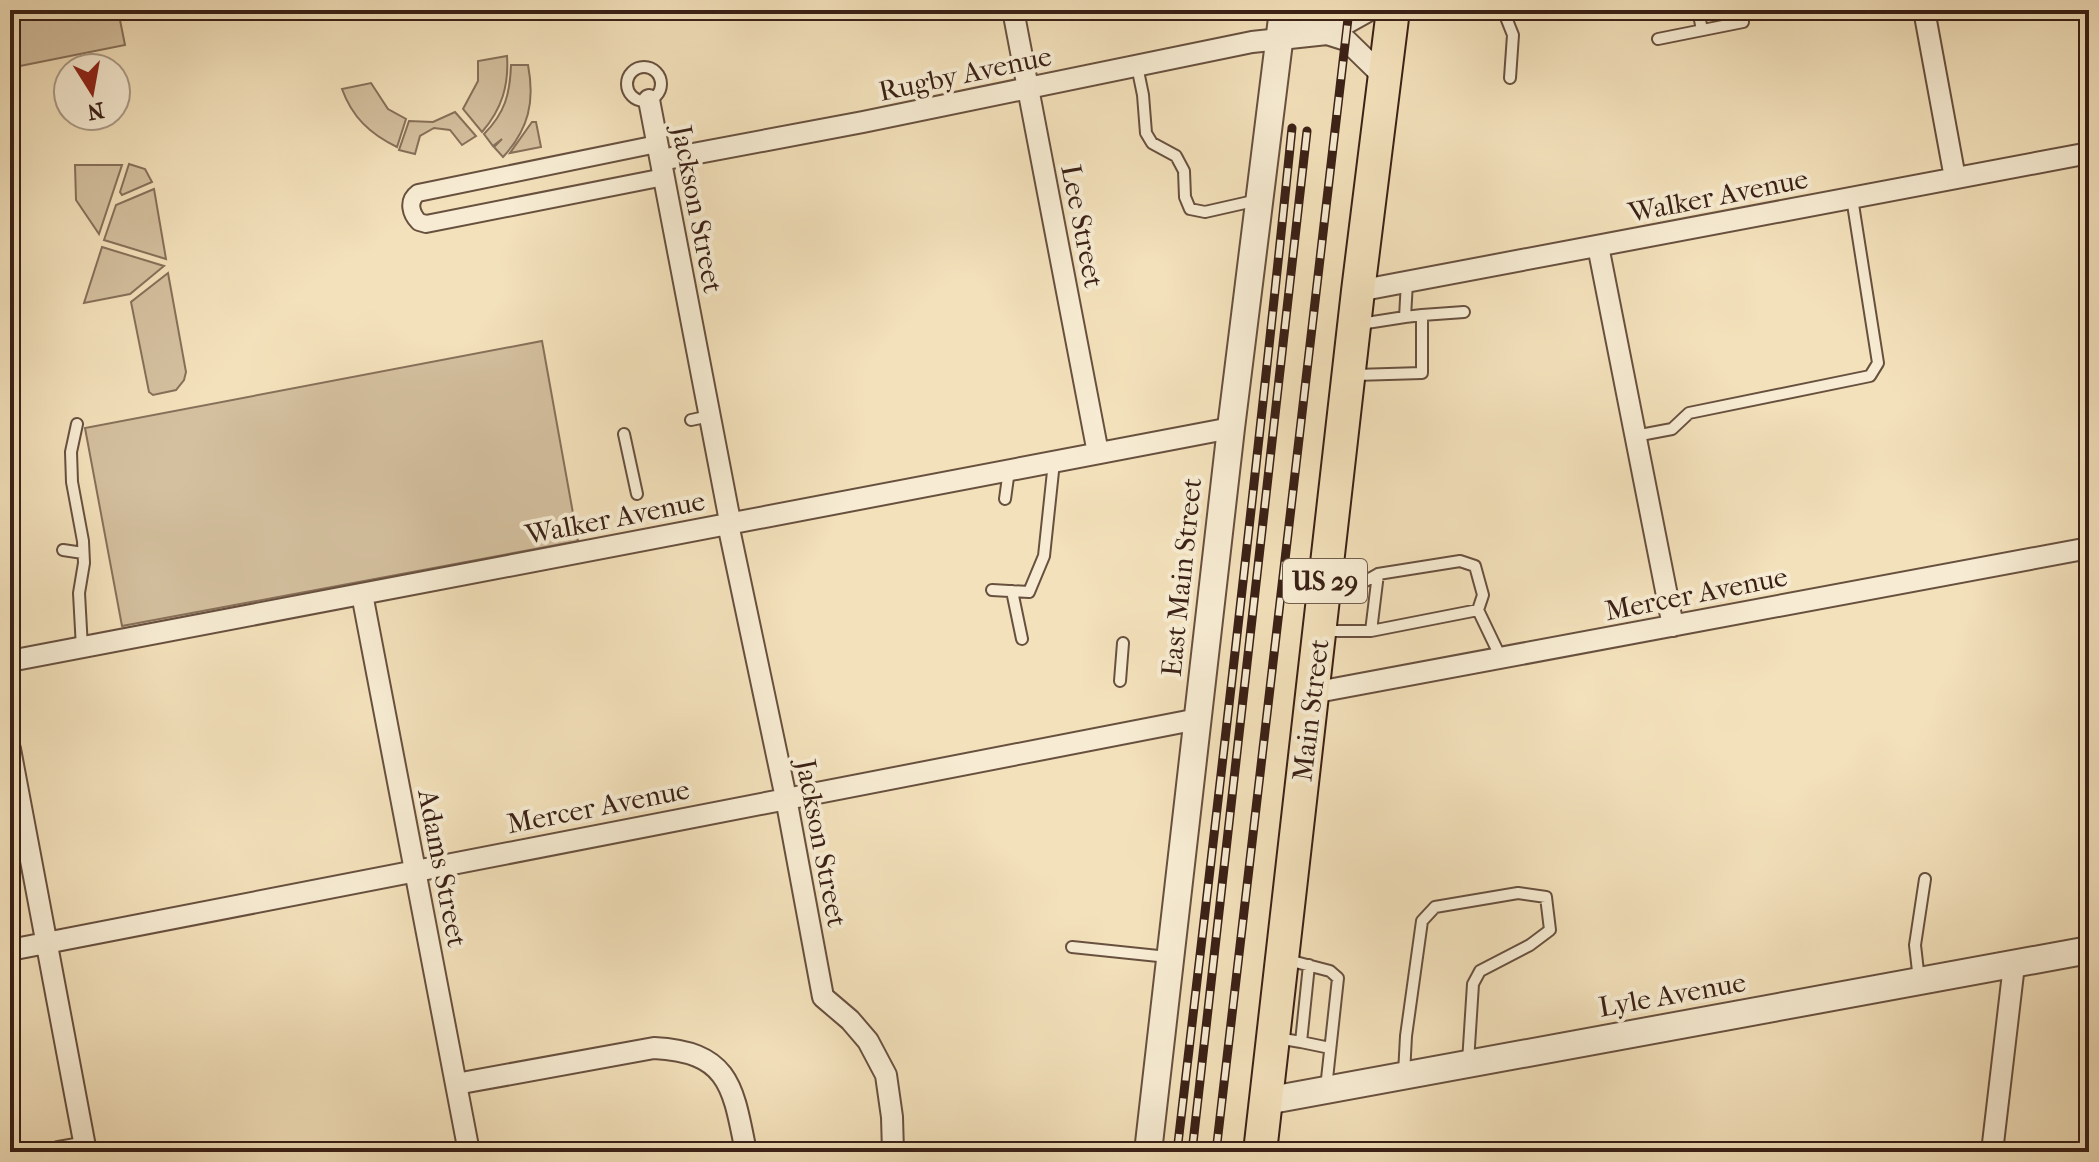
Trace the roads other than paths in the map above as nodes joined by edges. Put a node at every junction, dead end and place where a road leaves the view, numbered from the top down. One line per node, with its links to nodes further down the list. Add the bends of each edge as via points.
1 (1013, 10): 17 (street, Lee Street)
2 (1283, 10): 13 (street, East Main Street)
3 (1341, 10): 13 (street, Rugby Avenue, via 1297,25)
4 (1370, 10): 11 (street, Rugby Avenue)
5 (1393, 10): 15 (main road, Main Street / US 29)
6 (1503, 10): 16 (lane, via 1513,35)
7 (1698, 10): 10 (lane)
8 (1924, 10): 21 (street)
9 (1743, 22): 10 (lane)
10 (1702, 30): 12 (lane)
11 (1327, 34): 13 (street, Rugby Avenue); 15 (street, via 1346,40)
12 (1658, 39)
13 (1280, 41): 14 (street, Rugby Avenue); 23 (street, East Main Street)
14 (1137, 66): 17 (street, Rugby Avenue); 23 (lane, via 1146,133 1152,143 1176,156 1190,209 1205,212)
15 (1385, 78): 26 (main road, Main Street / US 29)
16 (1510, 78)
17 (1028, 88): 20 (street, Rugby Avenue); 36 (street, Lee Street)
18 (649, 100): 20 (street, Jackson Street)
19 (2089, 153): 21 (street, Walker Avenue)
20 (661, 160): 20 (street, via 426,224 411,210 418,193); 41 (street, Jackson Street, via 700,418)
21 (1955, 178): 22 (street, Walker Avenue)
22 (1852, 198): 24 (street, Walker Avenue); 35 (lane, via 1878,363 1870,376 1689,413 1672,429)
23 (1260, 199): 33 (street, East Main Street)
24 (1598, 246): 25 (street, Walker Avenue); 35 (street)
25 (1407, 282): 26 (street, Walker Avenue); 29 (lane)
26 (1358, 291): 30 (main road, Main Street / US 29)
27 (1464, 312): 28 (lane)
28 (1422, 315): 29 (lane); 31 (lane, via 1422,373)
29 (1405, 317): 30 (lane)
30 (1354, 325): 31 (main road, Main Street / US 29)
31 (1349, 375): 46 (main road, Main Street / US 29)
32 (77, 424): 44 (lane, via 72,482)
33 (1231, 428): 36 (street, Walker Avenue); 61 (street, East Main Street)
34 (624, 434): 39 (lane)
35 (1635, 436): 51 (street)
36 (1098, 453): 37 (street, Walker Avenue)
37 (1054, 462): 38 (street, Walker Avenue); 48 (lane, via 1044,556 1029,592)
38 (1009, 470): 40 (lane); 41 (street, Walker Avenue)
39 (637, 494)
40 (1005, 499)
41 (729, 520): 49 (street, Walker Avenue); 63 (street, Jackson Street)
42 (2089, 548): 51 (street, Mercer Avenue)
43 (63, 550): 44 (lane)
44 (83, 553): 56 (lane)
45 (1378, 574): 46 (lane, via 1362,583); 50 (lane, via 1460,561 1475,566 1483,595); 53 (lane)
46 (1325, 583): 52 (main road, Main Street / US 29)
47 (992, 590): 48 (lane)
48 (1012, 591): 54 (lane)
49 (362, 594): 56 (street, Walker Avenue); 64 (street, Adams Street)
50 (1478, 610): 53 (lane); 57 (lane)
51 (1673, 626): 57 (street, Mercer Avenue)
52 (1320, 631): 53 (lane); 60 (main road, Main Street / US 29)
53 (1371, 631)
54 (1022, 639)
55 (1123, 643): 59 (lane)
56 (82, 648): 58 (street, Walker Avenue)
57 (1501, 658): 60 (street, Mercer Avenue)
58 (10, 661)
59 (1120, 681)
60 (1312, 693): 71 (main road, Main Street / US 29)
61 (1198, 719): 63 (street, Mercer Avenue); 70 (street, East Main Street)
62 (10, 749): 66 (street)
63 (786, 798): 64 (street, Mercer Avenue); 85 (street, Jackson Street, via 823,997 868,1041 886,1075)
64 (415, 871): 66 (street, Mercer Avenue); 78 (street, Adams Street)
65 (1925, 879): 73 (lane, via 1915,945)
66 (47, 943): 68 (street, Mercer Avenue); 81 (street)
67 (1072, 947): 70 (lane)
68 (10, 950)
69 (2089, 950): 72 (street, Lyle Avenue)
70 (1170, 958): 86 (street, East Main Street, via 1160,1006)
71 (1296, 962): 74 (main road, Main Street / US 29); 75 (lane, via 1338,978)
72 (2014, 965): 73 (street, Lyle Avenue); 88 (street)
73 (1919, 982): 76 (street, Lyle Avenue)
74 (1287, 1040): 75 (lane); 80 (main road, Main Street / US 29)
75 (1330, 1048): 79 (lane)
76 (1468, 1064): 77 (street, Lyle Avenue); 77 (lane, via 1473,984 1480,971 1550,930 1546,897 1518,893 1435,907 1422,921)
77 (1404, 1076): 79 (street, Lyle Avenue)
78 (456, 1084): 83 (street, Adams Street); 84 (street, via 654,1048 676,1049 697,1055 720,1071 735,1098)
79 (1325, 1090): 80 (street, Lyle Avenue)
80 (1266, 1101): 87 (main road, Main Street / US 29)
81 (86, 1149): 82 (street)
82 (58, 1152)
83 (469, 1152)
84 (746, 1152)
85 (893, 1152)
86 (1148, 1152)
87 (1260, 1152)
88 (1992, 1152)

